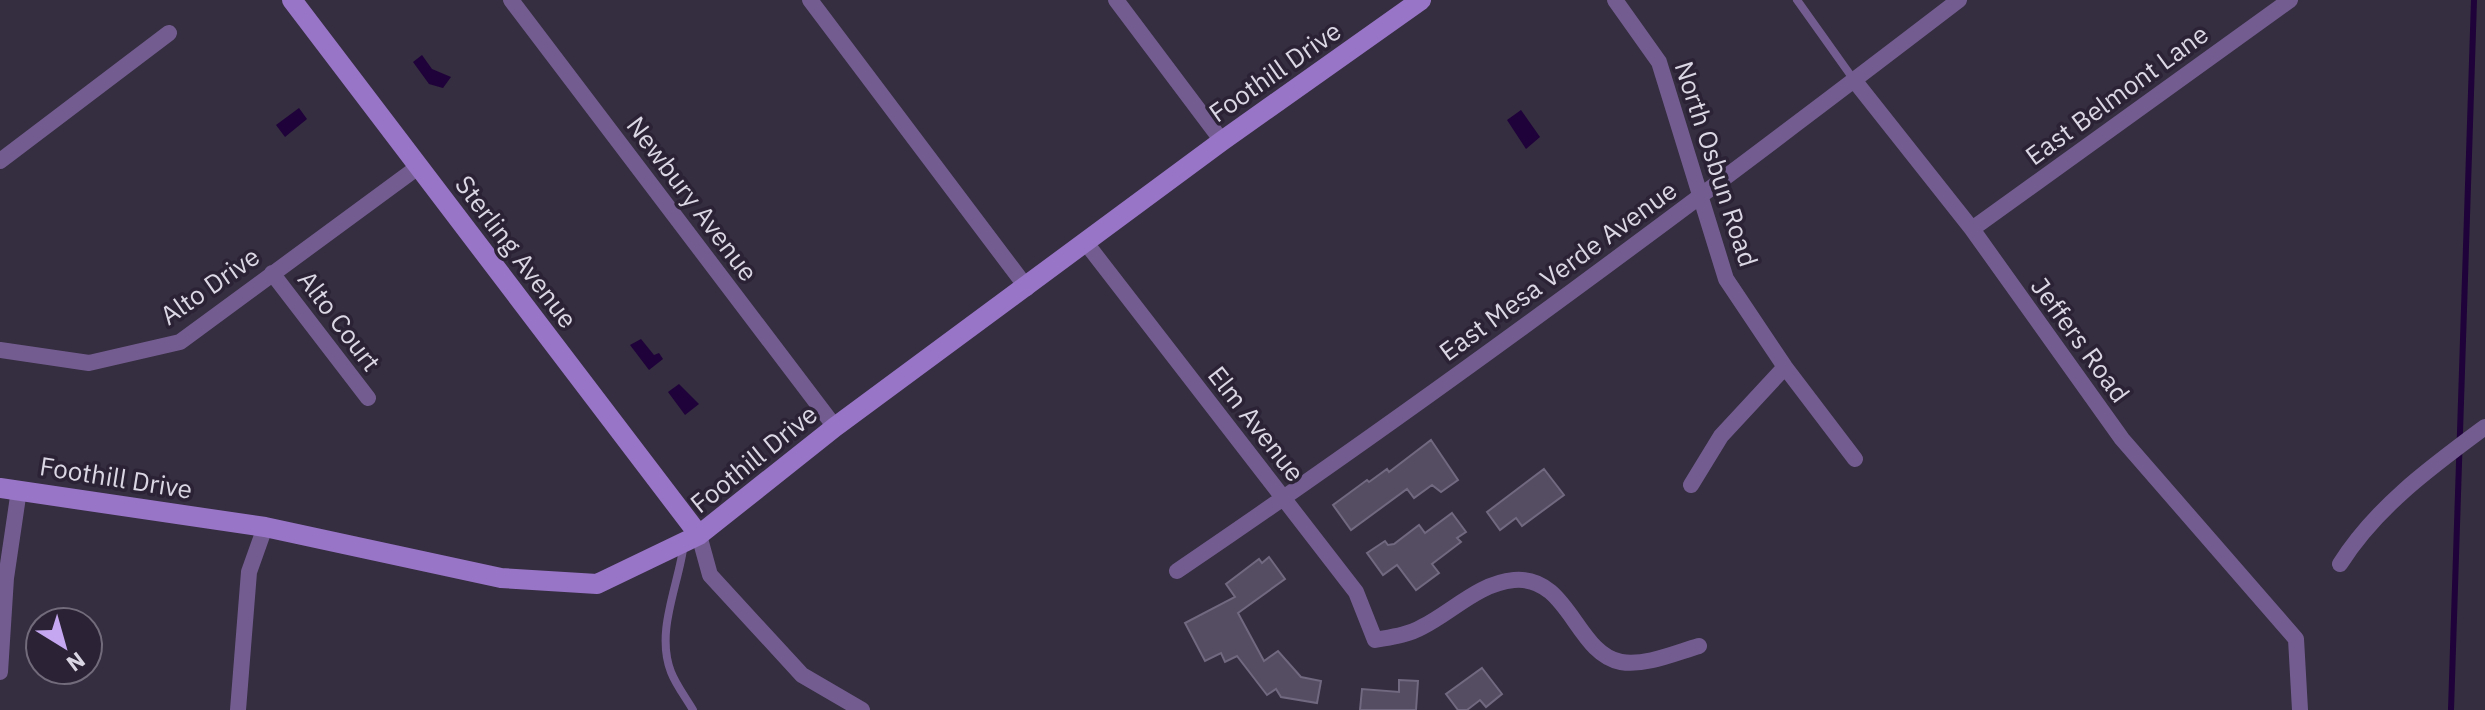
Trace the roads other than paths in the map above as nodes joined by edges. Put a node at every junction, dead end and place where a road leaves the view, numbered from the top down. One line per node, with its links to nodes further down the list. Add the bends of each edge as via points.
1 (292, 0): 14 (street, Sterling Avenue)
2 (511, 0): 23 (street, Newbury Avenue)
3 (810, 0): 19 (street)
4 (1116, 0): 12 (street)
5 (1421, 0): 12 (street, Foothill Drive)
6 (1615, 0): 15 (street, North Osbun Road, via 1659,62)
7 (1797, 0): 11 (lane, Jeffers Road)
8 (1959, 0): 11 (street, East Mesa Verde Avenue)
9 (2290, 0): 16 (street, East Belmont Lane)
10 (169, 33): 13 (street)
11 (1854, 80): 15 (street, East Mesa Verde Avenue); 16 (street, Jeffers Road)
12 (1222, 141): 17 (street, Foothill Drive)
13 (0, 161)
14 (418, 167): 18 (street, Alto Drive); 30 (street, Sterling Avenue)
15 (1699, 199): 21 (street, North Osbun Road, via 1726,279); 28 (street, East Mesa Verde Avenue)
16 (1972, 229): 38 (street, Jeffers Road, via 2122,439 2296,639)
17 (1086, 243): 19 (street, Foothill Drive); 28 (street, Elm Avenue)
18 (272, 273): 20 (street, Alto Drive, via 180,342 89,363); 22 (street, Alto Court)
19 (1027, 288): 23 (street, Foothill Drive)
20 (0, 350)
21 (1785, 367): 25 (street, North Osbun Road); 26 (street, via 1721,436)
22 (368, 398)
23 (835, 427): 30 (street, Foothill Drive)
24 (2482, 429): 31 (street, via 2361,531)
25 (1855, 459)
26 (1691, 485)
27 (10, 489): 29 (street, Foothill Drive); 34 (street)
28 (1283, 499): 32 (street, East Mesa Verde Avenue); 33 (street, Elm Avenue, via 1356,592 1375,640 1422,628 1481,590 1516,579 1537,585 1566,606 1598,652 1620,662 1641,662)
29 (265, 527): 30 (street, Foothill Drive, via 501,578 597,584); 35 (street, via 249,572)
30 (692, 539): 36 (lane, via 664,631 671,671); 37 (street, via 710,575 802,675)
31 (2340, 564)
32 (1177, 571)
33 (1699, 646)
34 (0, 672)
35 (238, 710)
36 (693, 710)
37 (862, 710)
38 (2300, 710)

